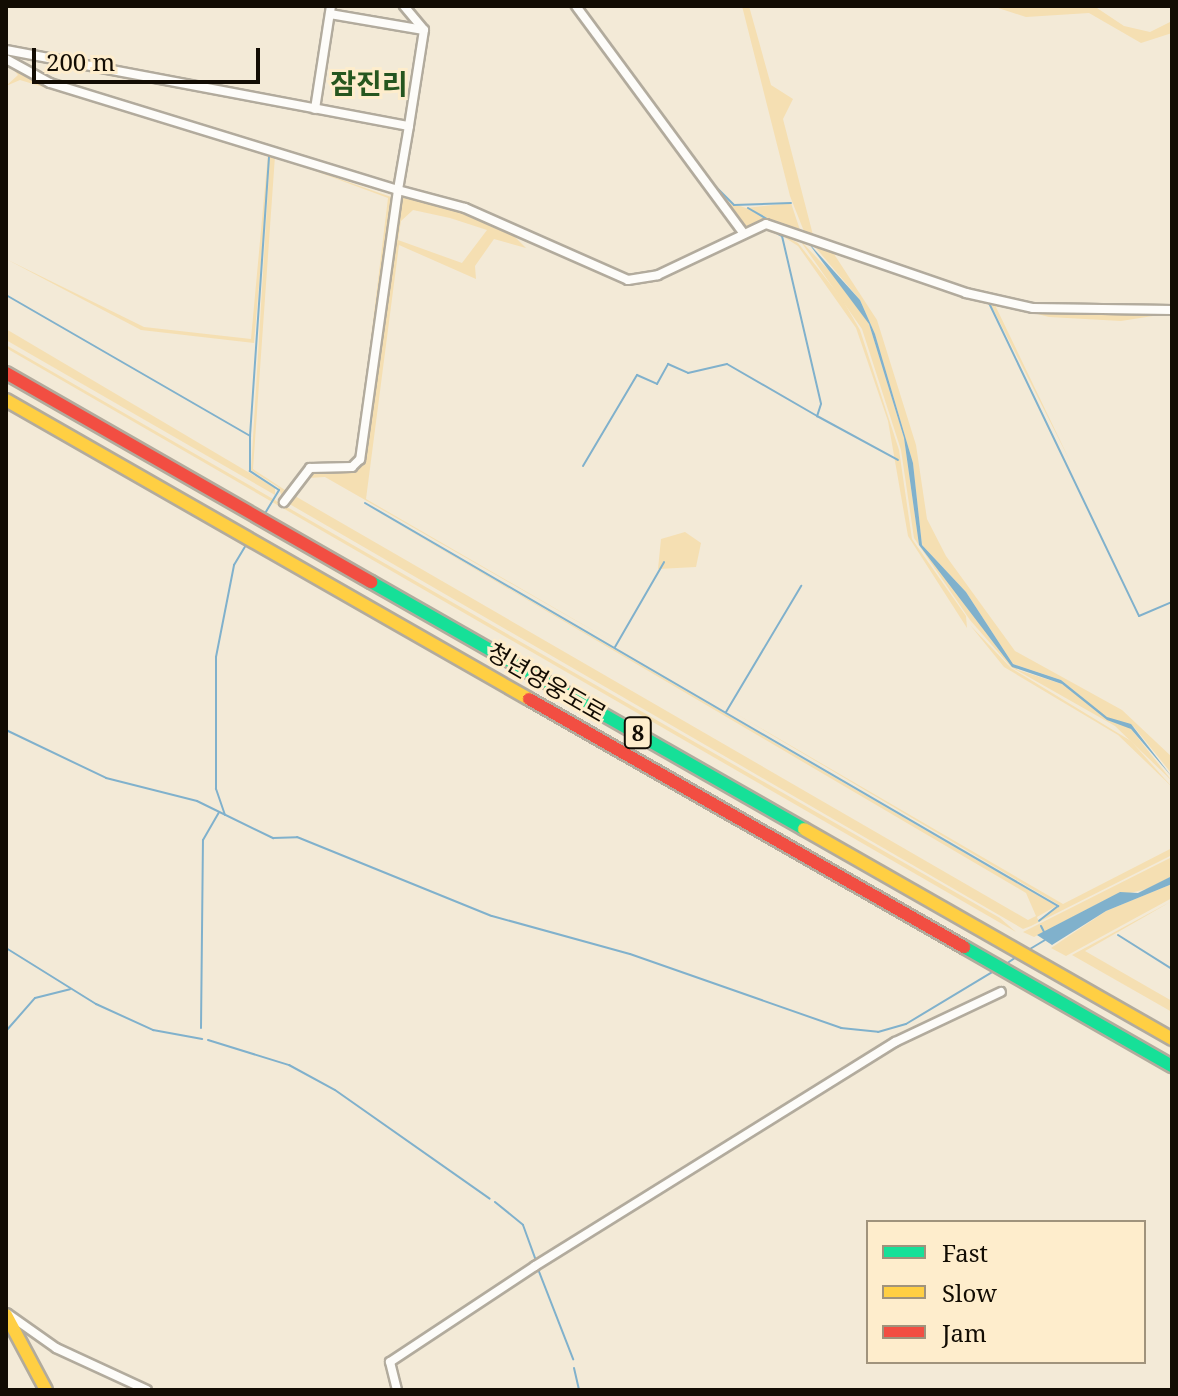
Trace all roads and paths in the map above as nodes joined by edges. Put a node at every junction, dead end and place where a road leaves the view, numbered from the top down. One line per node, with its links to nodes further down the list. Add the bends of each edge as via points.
1 (404, 6): 4 (street)
2 (576, 6): 10 (street)
3 (331, 10): 4 (street); 7 (street)
4 (424, 30): 8 (street)
5 (6, 50): 7 (street)
6 (6, 59): 9 (street, via 50,83)
7 (315, 109): 8 (street)
8 (409, 126): 9 (street)
9 (398, 190): 10 (street, via 465,208 628,280 658,275); 14 (street, via 360,459 352,467 310,468)
10 (742, 231): 11 (street, via 766,224 966,293 1033,308)
11 (1172, 310)
12 (6, 373): 16 (main road, 청년영웅도로 / 8)
13 (6, 400): 17 (main road, 청년영웅도로 / 8)
14 (284, 502)
15 (1001, 992): 21 (street, via 895,1042 535,1266 390,1362)
16 (1172, 1039)
17 (1172, 1066)
18 (6, 1314): 19 (main road); 20 (street, via 56,1348)
19 (46, 1390)
20 (147, 1390)
21 (397, 1390)

